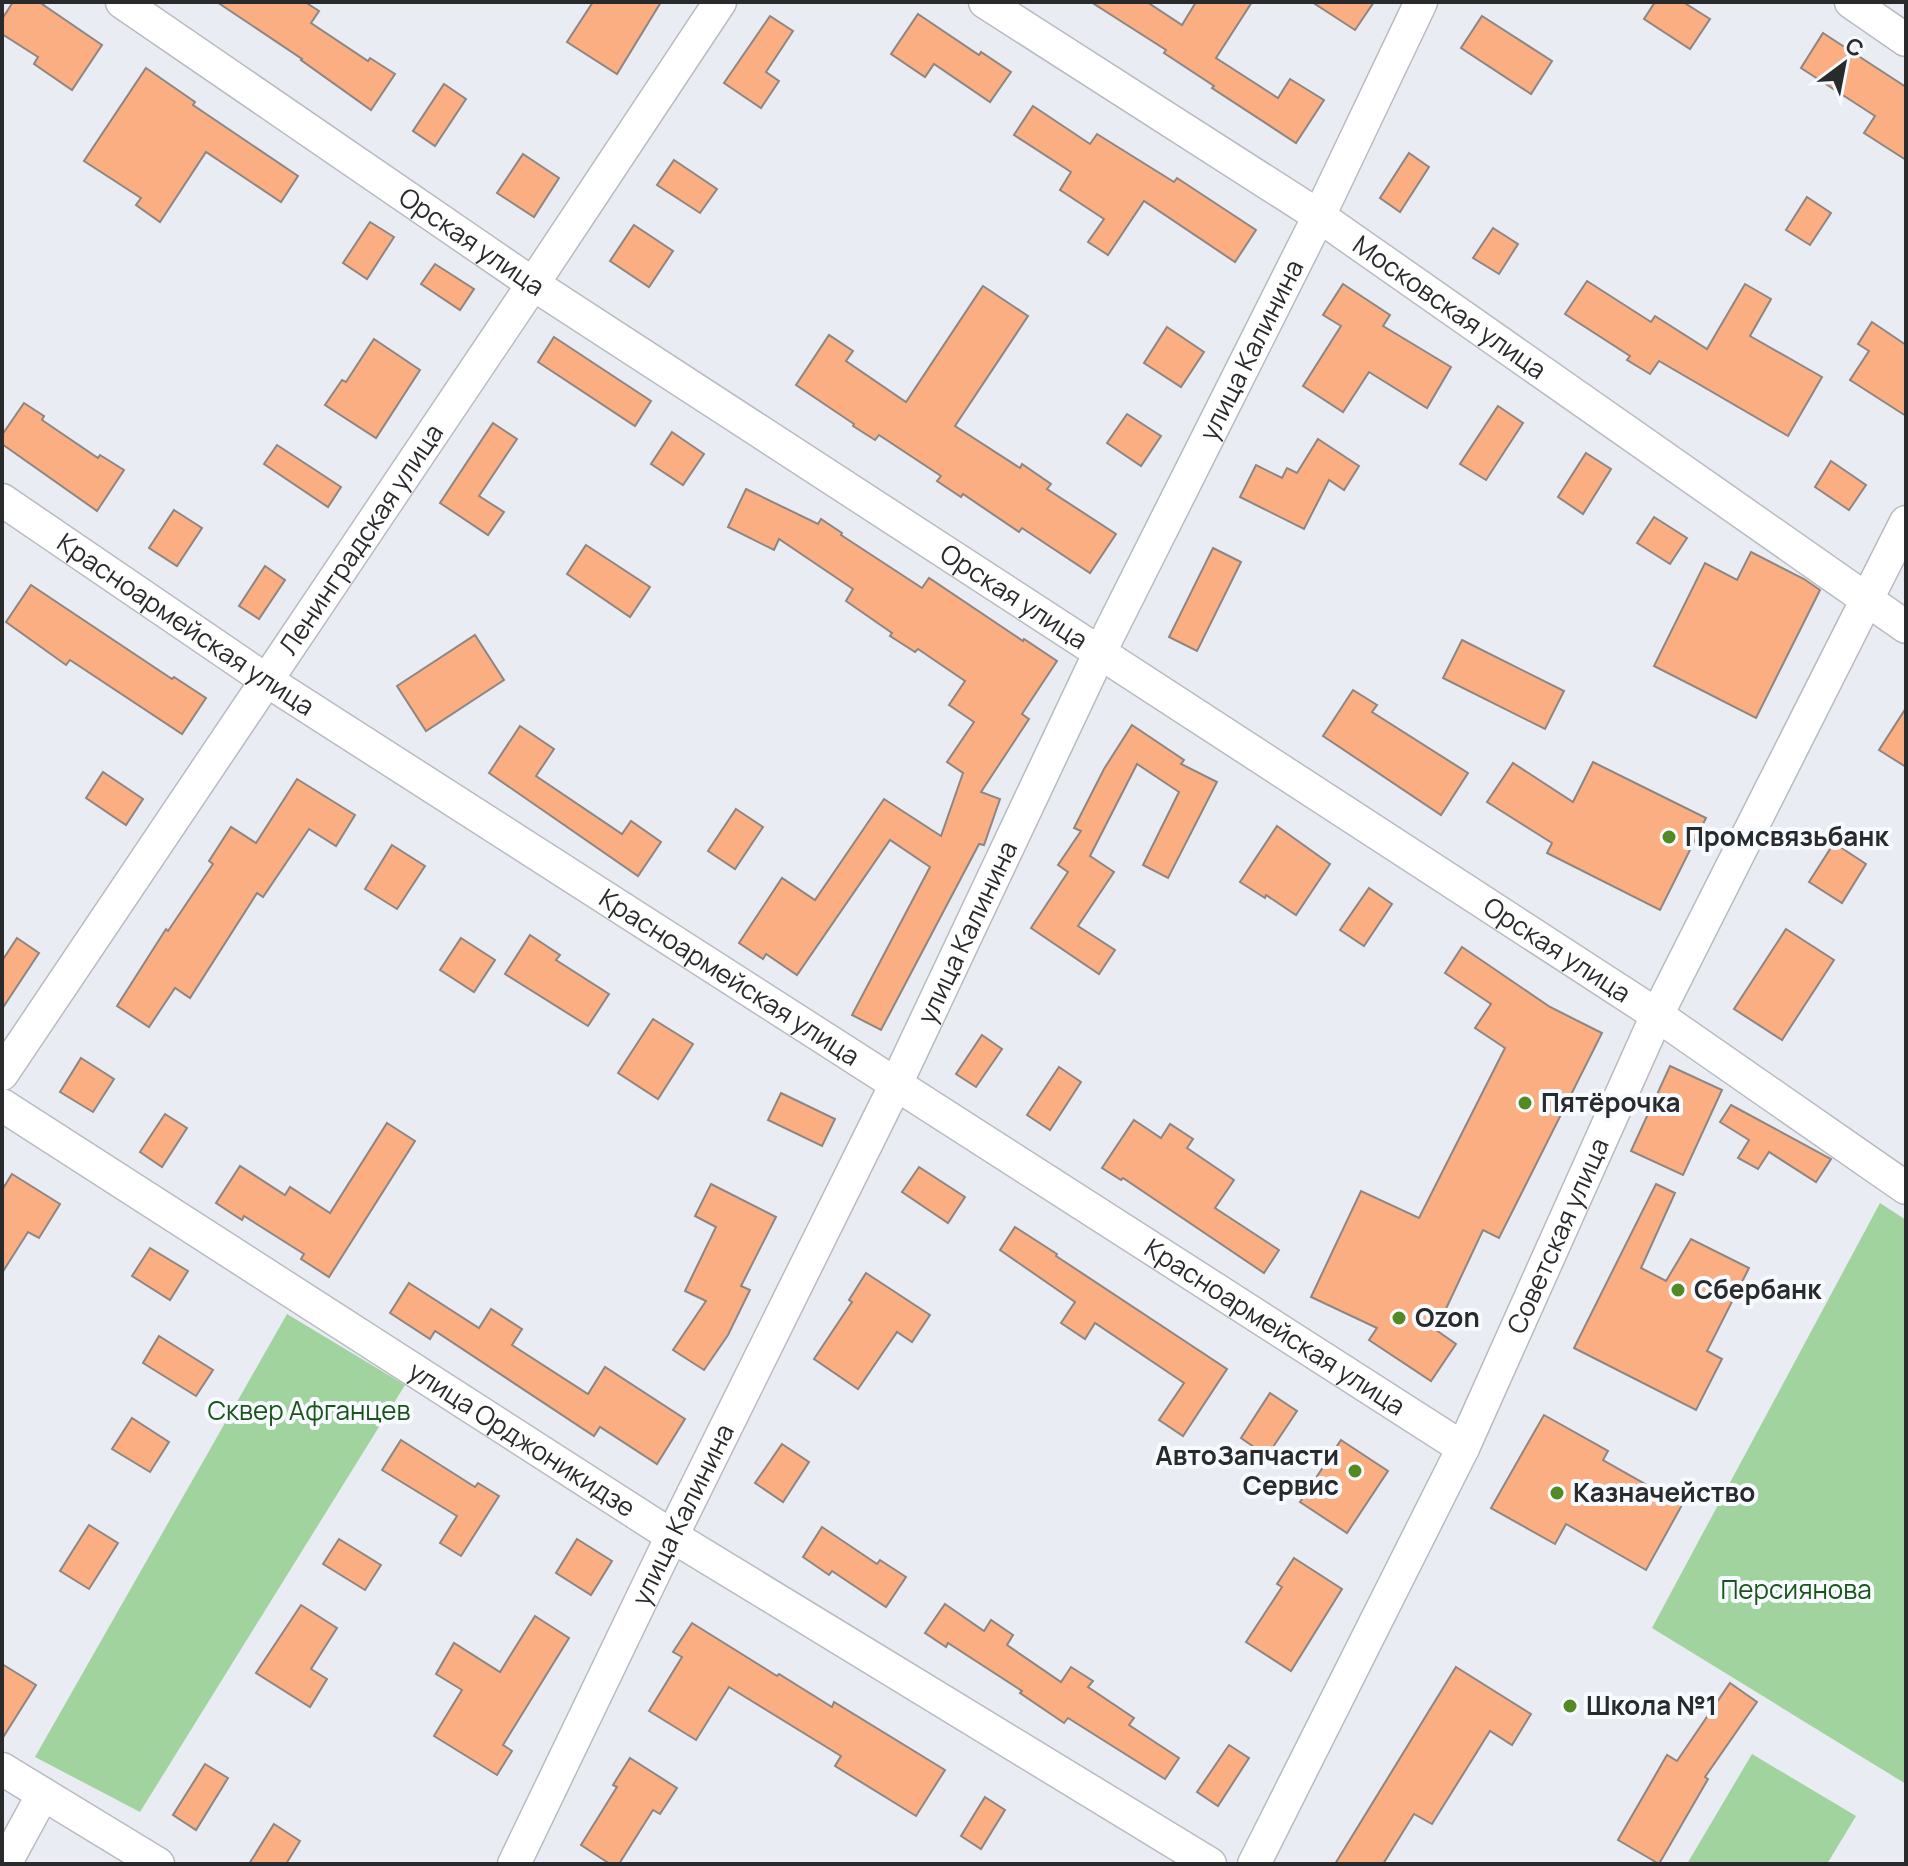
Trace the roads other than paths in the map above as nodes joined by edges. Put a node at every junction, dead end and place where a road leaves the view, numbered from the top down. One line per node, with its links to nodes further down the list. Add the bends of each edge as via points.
1 (122, 2): 8 (street, Орская улица)
2 (720, 2): 8 (street, Ленинградская улица)
3 (985, 2): 7 (street, Московская улица)
4 (1421, 2): 7 (street, улица Калинина)
5 (1851, 2): 6 (street)
6 (1906, 40)
7 (1319, 216): 11 (street, Московская улица); 13 (street, улица Калинина)
8 (533, 284): 13 (street, Орская улица); 14 (street, Ленинградская улица)
9 (2, 500): 14 (street, Красноармейская улица)
10 (1906, 522): 11 (street, Советская улица)
11 (1866, 600): 12 (street, Московская улица); 15 (street, Советская улица)
12 (1906, 627)
13 (1099, 654): 15 (street, Орская улица); 17 (street, улица Калинина)
14 (266, 680): 16 (street, Ленинградская улица); 17 (street, Красноармейская улица)
15 (1657, 1015): 19 (street, Орская улица); 20 (street, Советская улица)
16 (2, 1074)
17 (896, 1084): 20 (street, Красноармейская улица); 21 (street, улица Калинина)
18 (2, 1105): 21 (street, улица Орджоникидзе)
19 (1906, 1188)
20 (1463, 1448): 28 (street, Советская улица)
21 (672, 1536): 26 (street, улица Калинина); 27 (street, улица Орджоникидзе)
22 (2, 1769): 23 (street)
23 (43, 1794): 24 (street); 25 (street)
24 (5, 1864)
25 (158, 1864)
26 (514, 1864)
27 (1210, 1864)
28 (1254, 1864)

